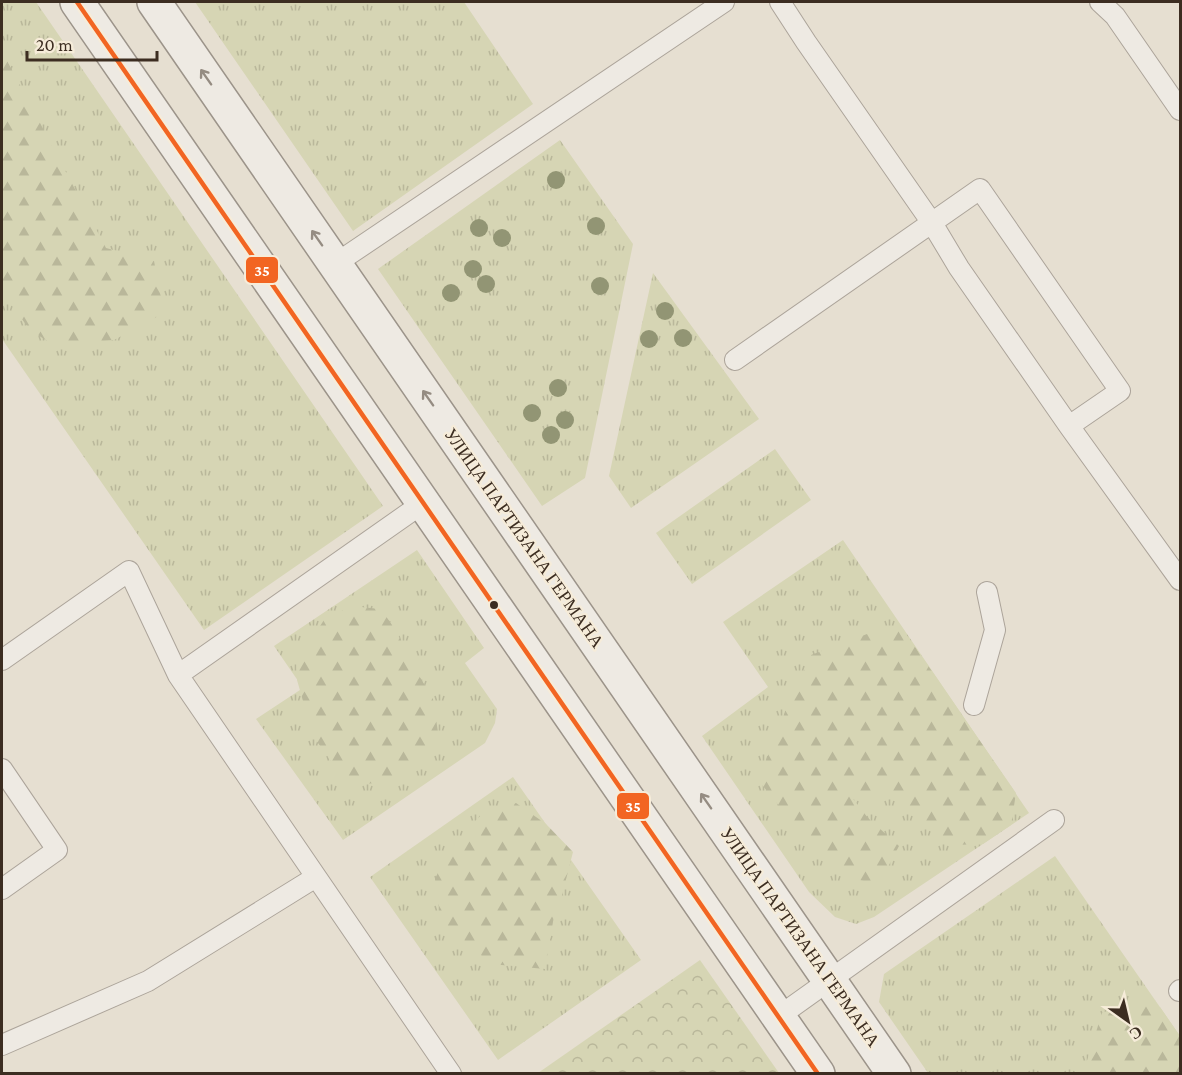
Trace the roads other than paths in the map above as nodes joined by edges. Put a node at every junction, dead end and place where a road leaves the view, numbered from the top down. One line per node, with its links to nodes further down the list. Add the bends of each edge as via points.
1 (77, 2): 11 (main road)
2 (154, 2): 8 (main road, УЛИЦА ПАРТИЗАНА ГЕРМАНА, one-way to 2)
3 (724, 2): 8 (lane)
4 (780, 2): 7 (lane)
5 (1100, 2): 6 (lane, via 1115,16)
6 (1180, 110)
7 (932, 223): 9 (lane); 10 (lane); 10 (lane, via 980,189 1120,391)
8 (335, 264): 21 (main road, УЛИЦА ПАРТИЗАНА ГЕРМАНА, one-way to 8)
9 (735, 360)
10 (1069, 426): 12 (lane)
11 (423, 503): 15 (lane); 22 (main road)
12 (1180, 580)
13 (987, 592): 16 (lane, via 995,630)
14 (2, 660): 15 (lane, via 129,571)
15 (178, 675): 19 (lane)
16 (974, 705)
17 (2, 768): 20 (lane, via 57,850)
18 (1053, 820): 21 (lane)
19 (316, 878): 23 (lane, via 148,981); 24 (lane)
20 (2, 889)
21 (830, 980): 22 (lane); 26 (main road, УЛИЦА ПАРТИЗАНА ГЕРМАНА)
22 (778, 1017): 25 (main road)
23 (2, 1045)
24 (451, 1074)
25 (818, 1074)
26 (894, 1074)

